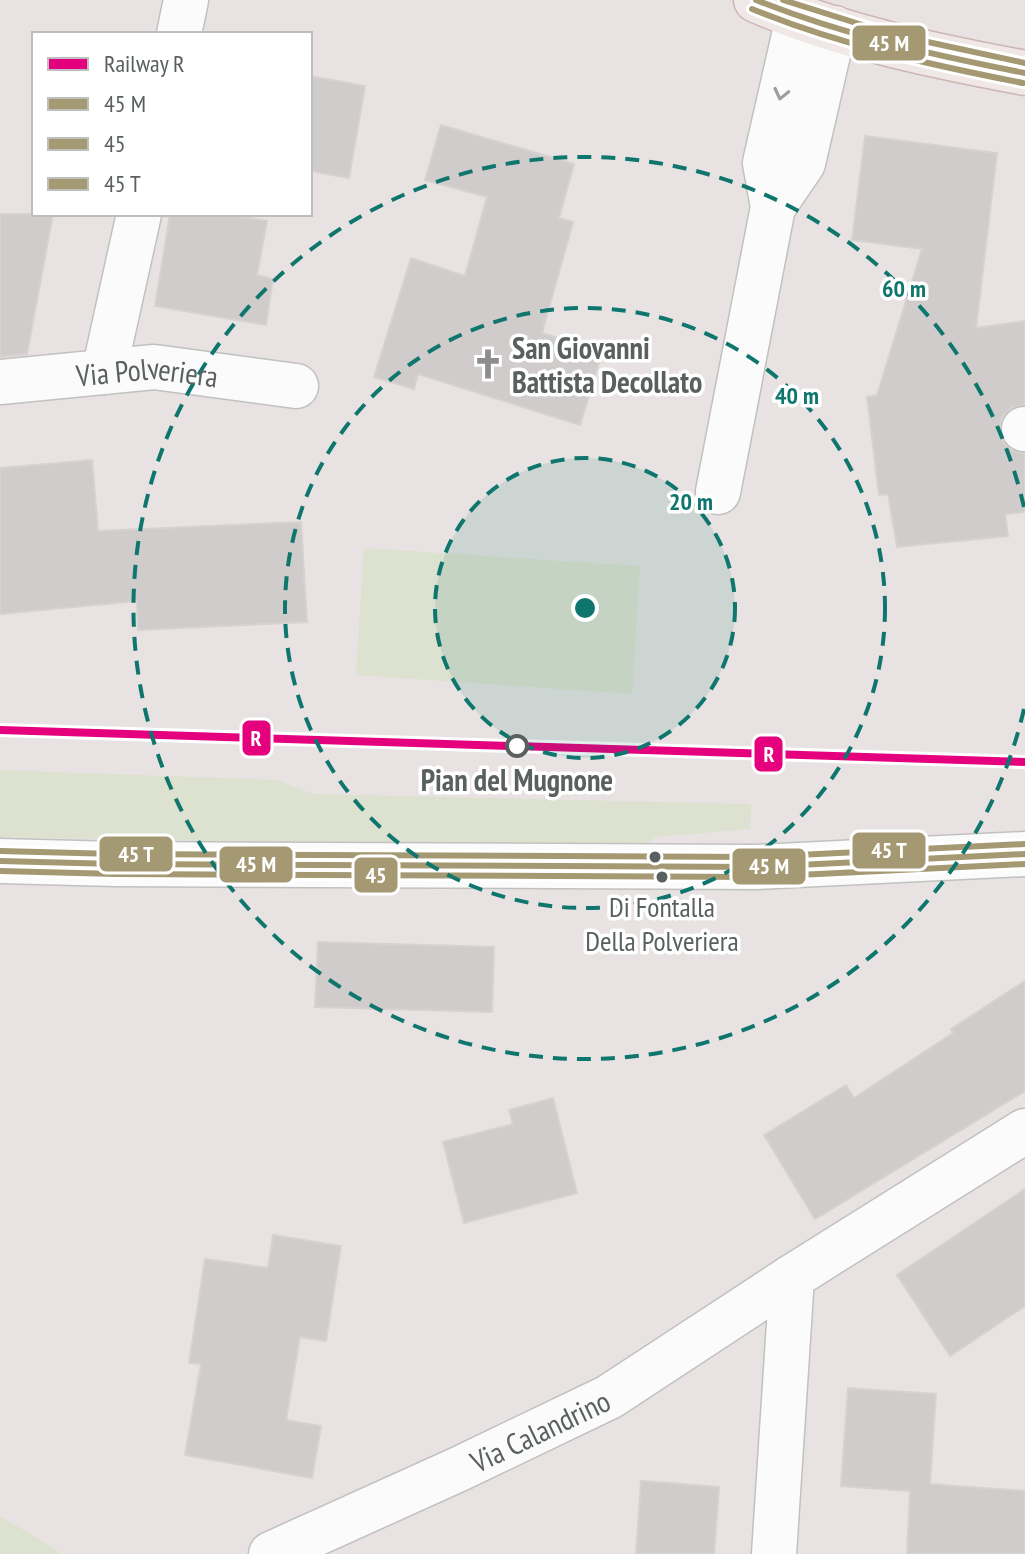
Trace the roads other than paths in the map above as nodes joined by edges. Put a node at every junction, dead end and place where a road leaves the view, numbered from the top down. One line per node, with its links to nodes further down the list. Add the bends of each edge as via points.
1 (186, 0): 4 (street)
2 (756, 0): 3 (main road)
3 (816, 23): 5 (main road); 10 (street, via 765,163 773,207)
4 (179, 32)
5 (1025, 73)
6 (139, 216): 7 (street)
7 (104, 372): 8 (street, Via Polveriera); 9 (street, Via Polveriera, via 154,367)
8 (0, 382)
9 (296, 386)
10 (718, 492)
11 (1025, 854): 12 (street, via 756,867)
12 (0, 861)
13 (1025, 1131): 14 (street, Via Calandrino)
14 (792, 1277): 15 (street, Via Calandrino, via 609,1397); 16 (street)
15 (271, 1554)
16 (774, 1554)

